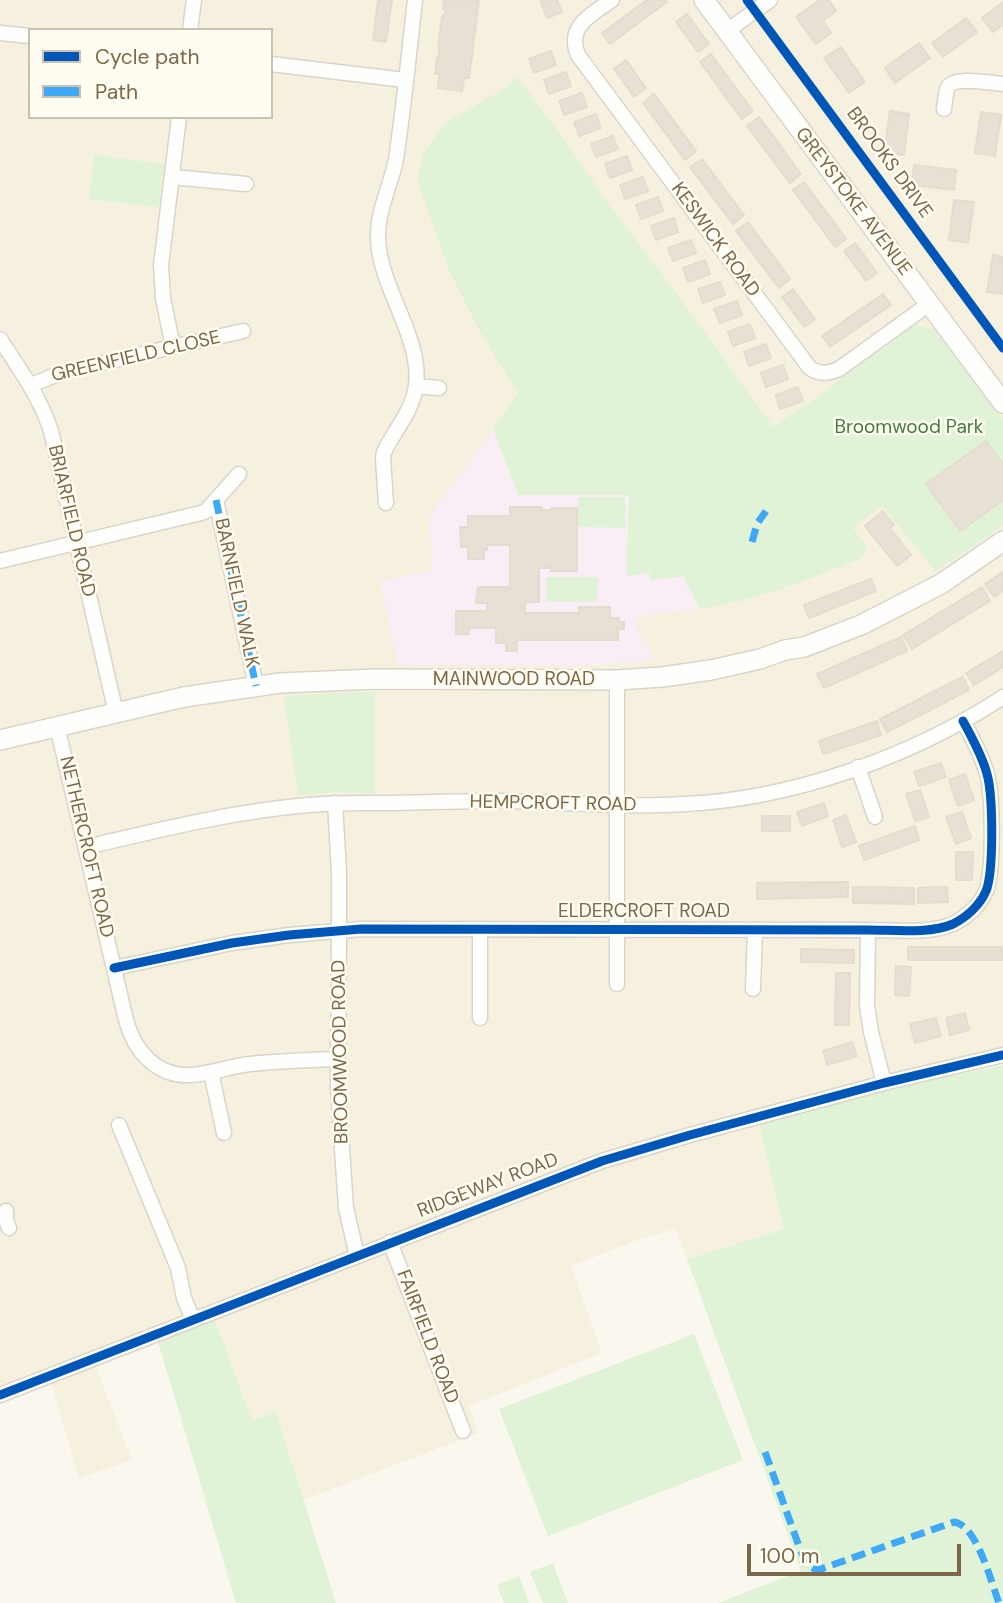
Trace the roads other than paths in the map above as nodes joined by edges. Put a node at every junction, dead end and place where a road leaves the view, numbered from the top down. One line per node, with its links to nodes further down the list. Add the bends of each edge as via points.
1 (194, 0): 6 (street)
2 (415, 0): 11 (street)
3 (612, 0): 17 (street, KESWICK ROAD, via 578,27 574,40 578,55 809,366 819,373 839,369)
4 (704, 0): 7 (street, GREYSTOKE AVENUE)
5 (770, 0): 7 (street)
6 (190, 28)
7 (727, 31): 17 (street, GREYSTOKE AVENUE)
8 (0, 33): 9 (street)
9 (28, 36)
10 (273, 64): 11 (street)
11 (405, 80): 22 (street, via 396,157 380,211 378,239 382,264 414,355)
12 (1003, 84): 13 (street, via 957,81 947,89)
13 (944, 109)
14 (179, 119): 15 (street)
15 (173, 177): 16 (street); 20 (street, via 161,277)
16 (246, 184)
17 (929, 304): 24 (street, GREYSTOKE AVENUE)
18 (244, 331): 20 (street, GREENFIELD CLOSE)
19 (0, 339): 21 (street, BRIARFIELD ROAD)
20 (173, 347): 21 (street, GREENFIELD CLOSE, via 63,372)
21 (31, 385): 29 (street, BRIARFIELD ROAD, via 51,431)
22 (416, 386): 23 (street); 27 (street, via 409,409 384,452 378,480)
23 (439, 387)
24 (999, 390)
25 (239, 474): 26 (street)
26 (216, 500): 29 (street, via 201,513); 32 (street, BARNFIELD WALK)
27 (386, 503)
28 (1003, 541): 31 (street, MAINWOOD ROAD, via 906,603 804,647 711,670)
29 (76, 543): 30 (street); 34 (street, BRIARFIELD ROAD)
30 (0, 561)
31 (617, 680): 32 (street, MAINWOOD ROAD, via 376,679); 40 (street)
32 (256, 686): 34 (street, MAINWOOD ROAD)
33 (1003, 697): 35 (street, HEMPCROFT ROAD)
34 (116, 713): 36 (street, MAINWOOD ROAD)
35 (963, 721): 38 (street, HEMPCROFT ROAD); 46 (street, ELDERCROFT ROAD, via 983,761 991,792 986,891 970,913 943,928)
36 (57, 726): 37 (street, MAINWOOD ROAD); 42 (street, NETHERCROFT ROAD)
37 (0, 740)
38 (858, 767): 40 (street, HEMPCROFT ROAD, via 743,798); 41 (street)
39 (335, 803): 40 (street, HEMPCROFT ROAD); 42 (street, HEMPCROFT ROAD, via 254,812); 47 (street, BROOMWOOD ROAD)
40 (616, 805): 44 (street)
41 (876, 819)
42 (86, 847): 48 (street, NETHERCROFT ROAD)
43 (480, 929): 44 (street, ELDERCROFT ROAD); 47 (street, ELDERCROFT ROAD); 51 (street)
44 (616, 930): 45 (street, ELDERCROFT ROAD); 49 (street)
45 (755, 930): 46 (street, ELDERCROFT ROAD); 50 (street)
46 (868, 930): 55 (street, via 867,1006)
47 (340, 931): 48 (street, ELDERCROFT ROAD, via 232,943); 53 (street, BROOMWOOD ROAD)
48 (114, 968): 54 (street, NETHERCROFT ROAD, via 128,1029 142,1054 175,1074)
49 (617, 987)
50 (753, 992)
51 (479, 1020)
52 (1003, 1055): 55 (street, RIDGEWAY ROAD)
53 (338, 1059): 54 (street, NETHERCROFT ROAD, via 250,1064); 59 (street, BROOMWOOD ROAD, via 346,1208)
54 (211, 1072): 57 (street)
55 (884, 1083): 58 (street, RIDGEWAY ROAD, via 614,1157)
56 (119, 1125): 60 (street, via 178,1268)
57 (225, 1134)
58 (390, 1242): 59 (street, RIDGEWAY ROAD); 62 (street, FAIRFIELD ROAD)
59 (357, 1256): 60 (street, RIDGEWAY ROAD)
60 (192, 1320): 61 (street, RIDGEWAY ROAD)
61 (0, 1395)
62 (463, 1431)

